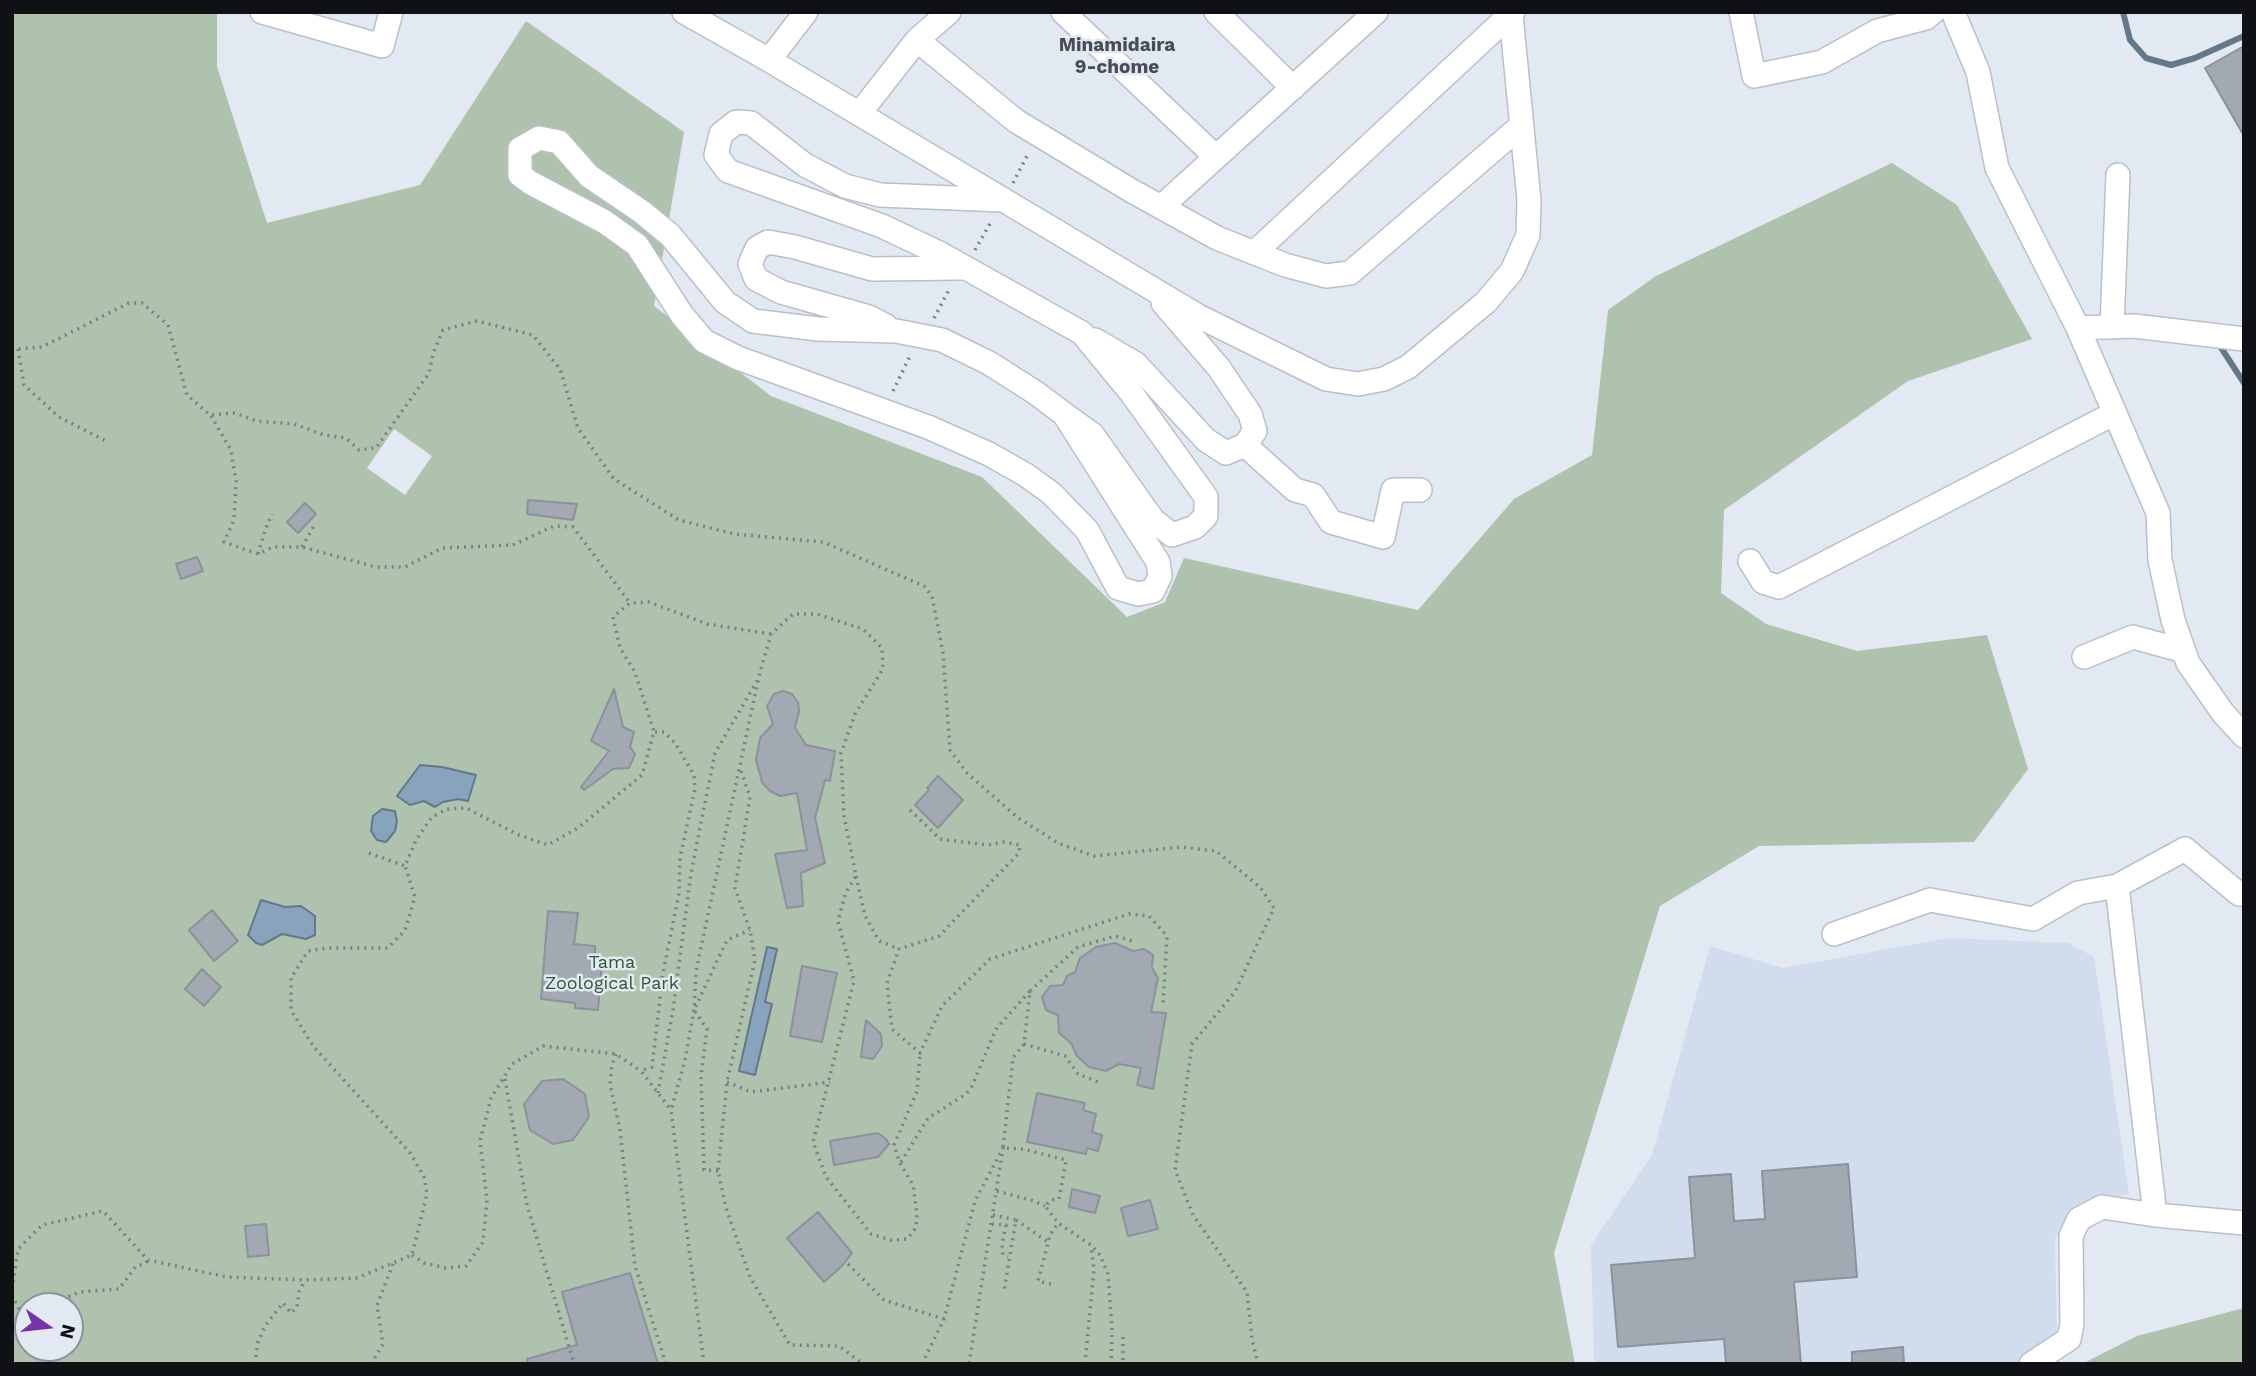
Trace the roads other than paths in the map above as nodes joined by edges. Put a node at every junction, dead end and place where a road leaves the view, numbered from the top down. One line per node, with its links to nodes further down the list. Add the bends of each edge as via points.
1 (262, 12): 2 (street, via 382,46)
2 (391, 12)
3 (806, 12): 14 (street)
4 (949, 12): 13 (street)
5 (1063, 12): 18 (street)
6 (1216, 12): 15 (street)
7 (1741, 12): 8 (street, via 1754,76 1822,62 1877,31)
8 (1933, 12)
9 (1953, 12): 26 (street, via 1978,72 1997,168)
10 (1511, 13): 17 (street); 22 (street)
11 (692, 14): 14 (street)
12 (1368, 15): 15 (street)
13 (917, 40): 16 (street); 20 (street, via 1016,121)
14 (769, 60): 16 (street)
15 (1293, 88): 18 (street)
16 (859, 114): 21 (street)
17 (1522, 125): 22 (street, via 1350,273 1326,276); 24 (street, via 1528,235 1512,271 1477,310 1408,367 1384,379 1358,384 1326,379)
18 (1216, 158): 20 (street)
19 (2118, 175): 25 (street)
20 (1161, 207): 22 (street)
21 (998, 209): 23 (street, via 880,195 845,186 805,165 751,123 736,122 721,134 716,155 728,171 882,226); 24 (street)
22 (1254, 253)
23 (964, 267): 27 (street, via 872,269 768,242 757,248 750,264 756,279 781,292 869,317); 28 (street)
24 (1150, 287): 32 (street, via 1219,368 1250,414 1255,431)
25 (2112, 327): 26 (street); 29 (street)
26 (2078, 328): 30 (street)
27 (895, 331): 31 (street, via 942,340 989,363); 31 (street, via 753,321 725,302 670,235 589,176 559,142 539,138 520,149 520,175 605,222 637,246 704,341 989,454 1051,494 1087,530 1118,588 1138,594 1153,591 1160,576 1158,562)
28 (1082, 333): 31 (street, via 1181,460 1206,497 1206,516 1195,527 1172,535 1153,520 1092,434); 32 (street, via 1136,364 1206,440 1226,453)
29 (2244, 339)
30 (2115, 413): 34 (street, via 1779,587 1763,582); 35 (street, via 2158,513 2161,560)
31 (1064, 414)
32 (1245, 445): 33 (street, via 1295,490 1313,495 1331,522 1383,537 1393,489)
33 (1420, 490)
34 (1750, 561)
35 (2184, 651): 36 (street, via 2133,637); 37 (street, via 2209,693)
36 (2084, 657)
37 (2244, 736)
38 (2117, 886): 39 (street, via 2185,849 2239,894); 40 (street, via 2078,893 2033,919 1930,900); 41 (street)
39 (2244, 893)
40 (1834, 934)
41 (2155, 1215): 42 (street); 43 (street, via 2102,1207 2079,1219 2071,1236 2073,1324 2069,1339)
42 (2244, 1223)
43 (2031, 1364)

